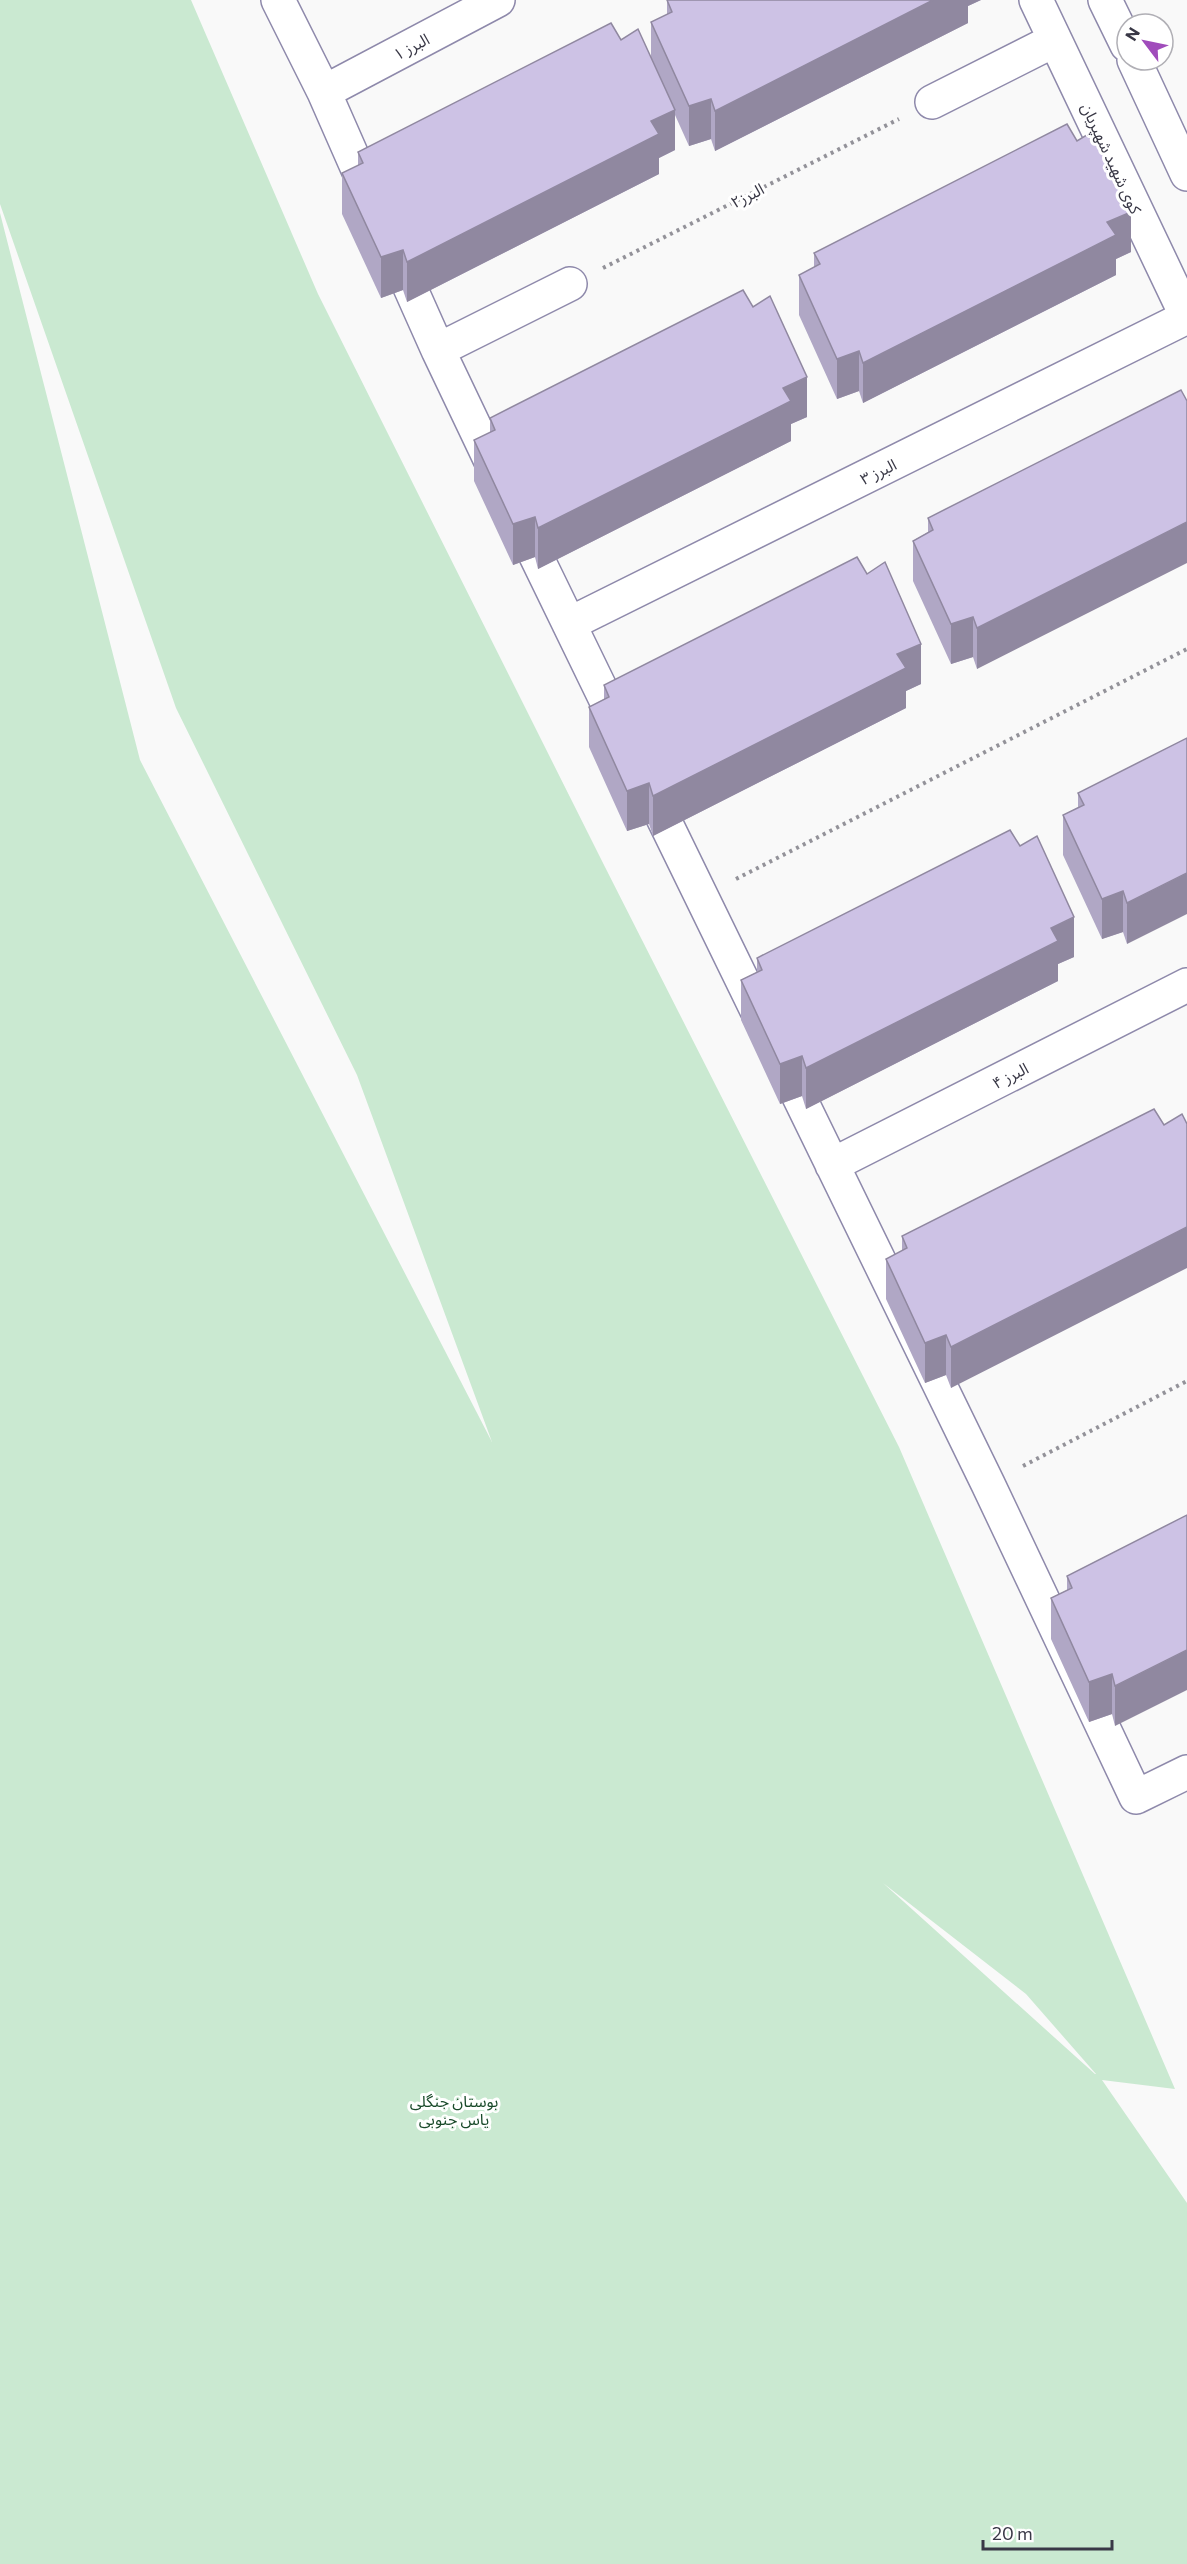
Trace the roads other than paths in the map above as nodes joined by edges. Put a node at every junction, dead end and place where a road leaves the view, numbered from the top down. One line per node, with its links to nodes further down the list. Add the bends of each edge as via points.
1 (278, 0): 6 (street)
2 (498, 0): 6 (street, البرز ۱)
3 (1036, 0): 4 (street, کوی شهید شهپریان)
4 (1055, 40): 7 (street); 10 (street, کوی شهید شهپریان)
5 (1140, 72): 8 (street)
6 (324, 92): 11 (street)
7 (932, 102)
8 (1187, 174)
9 (570, 284): 11 (street)
10 (1187, 317): 12 (street, البرز ۳)
11 (438, 350): 12 (street)
12 (569, 624): 14 (street)
13 (1187, 985): 14 (street, البرز ۴)
14 (832, 1165): 15 (street, via 1136,1797)
15 (1187, 1772)

